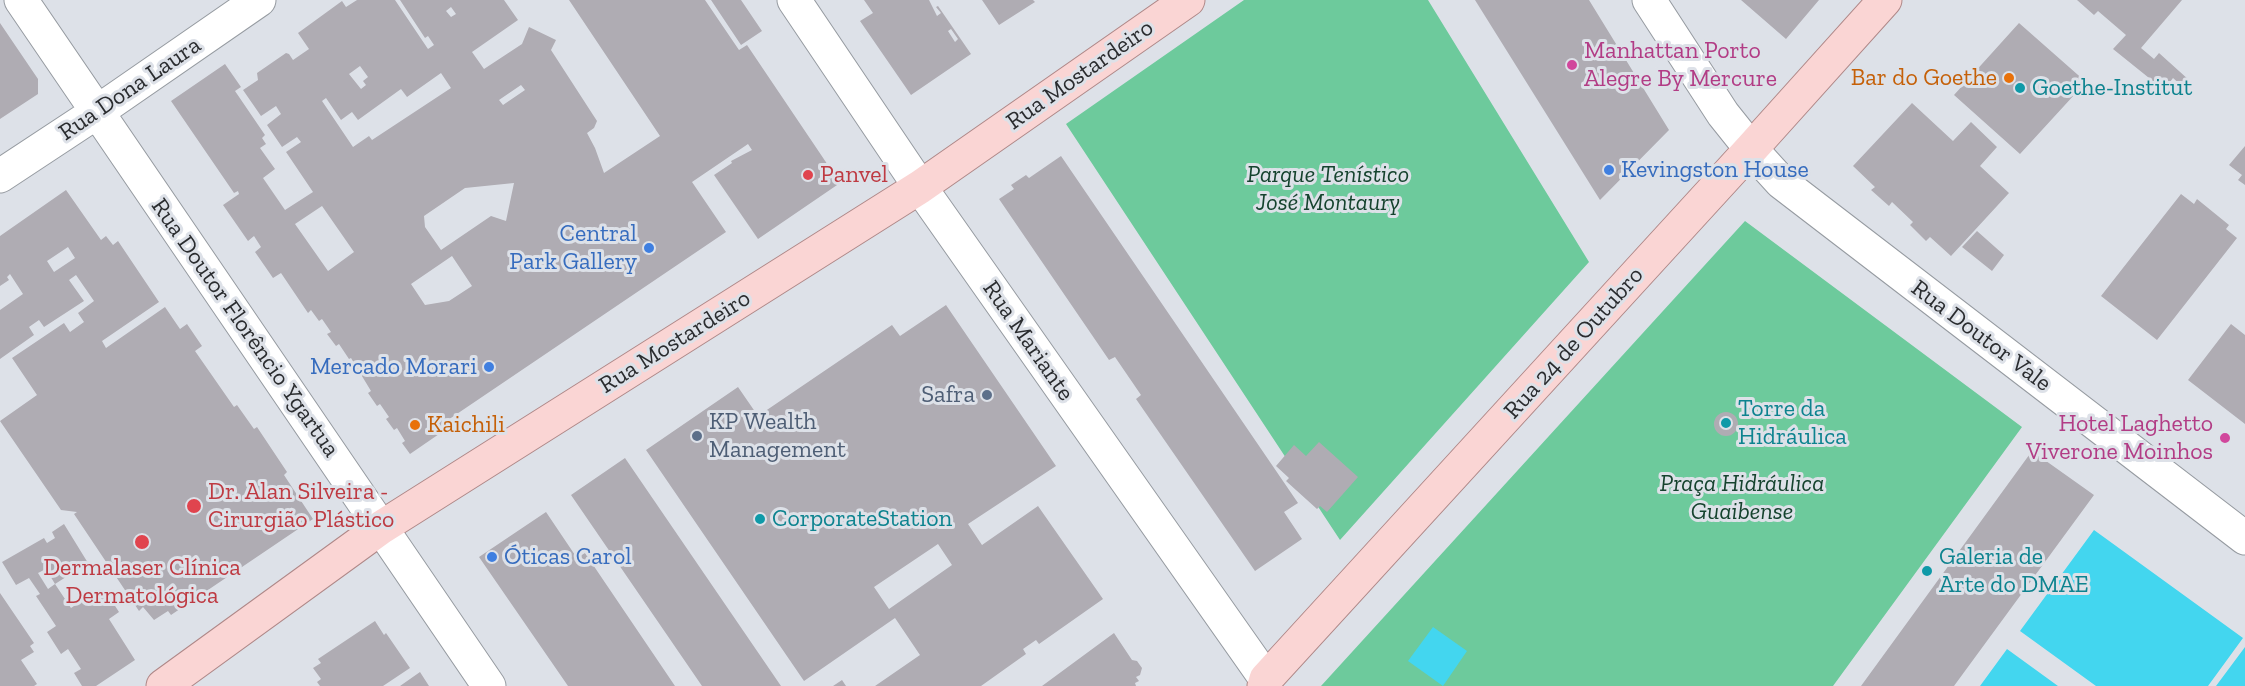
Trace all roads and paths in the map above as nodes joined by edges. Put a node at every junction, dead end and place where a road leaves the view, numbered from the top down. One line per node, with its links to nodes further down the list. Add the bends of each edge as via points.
1 (21, 0): 7 (street, Rua Doutor Florêncio Ygartua)
2 (259, 0): 7 (street, Rua Dona Laura)
3 (794, 0): 10 (street, Rua Mariante)
4 (1188, 0): 10 (main road, Rua Mostardeiro)
5 (1649, 0): 8 (street, Rua Doutor Vale)
6 (1885, 0): 8 (main road, Rua 24 de Outubro)
7 (97, 112): 9 (street, Rua Dona Laura); 11 (street, Rua Doutor Florêncio Ygartua)
8 (1751, 150): 12 (street, Rua Doutor Vale, via 1781,182); 13 (main road, Rua 24 de Outubro)
9 (0, 176)
10 (920, 187): 11 (main road, Rua Mostardeiro); 13 (street, Rua Mariante)
11 (382, 527): 14 (main road, Rua Mostardeiro); 15 (street, Rua Doutor Florêncio Ygartua)
12 (2245, 538)
13 (1265, 682)
14 (163, 686)
15 (489, 686)

